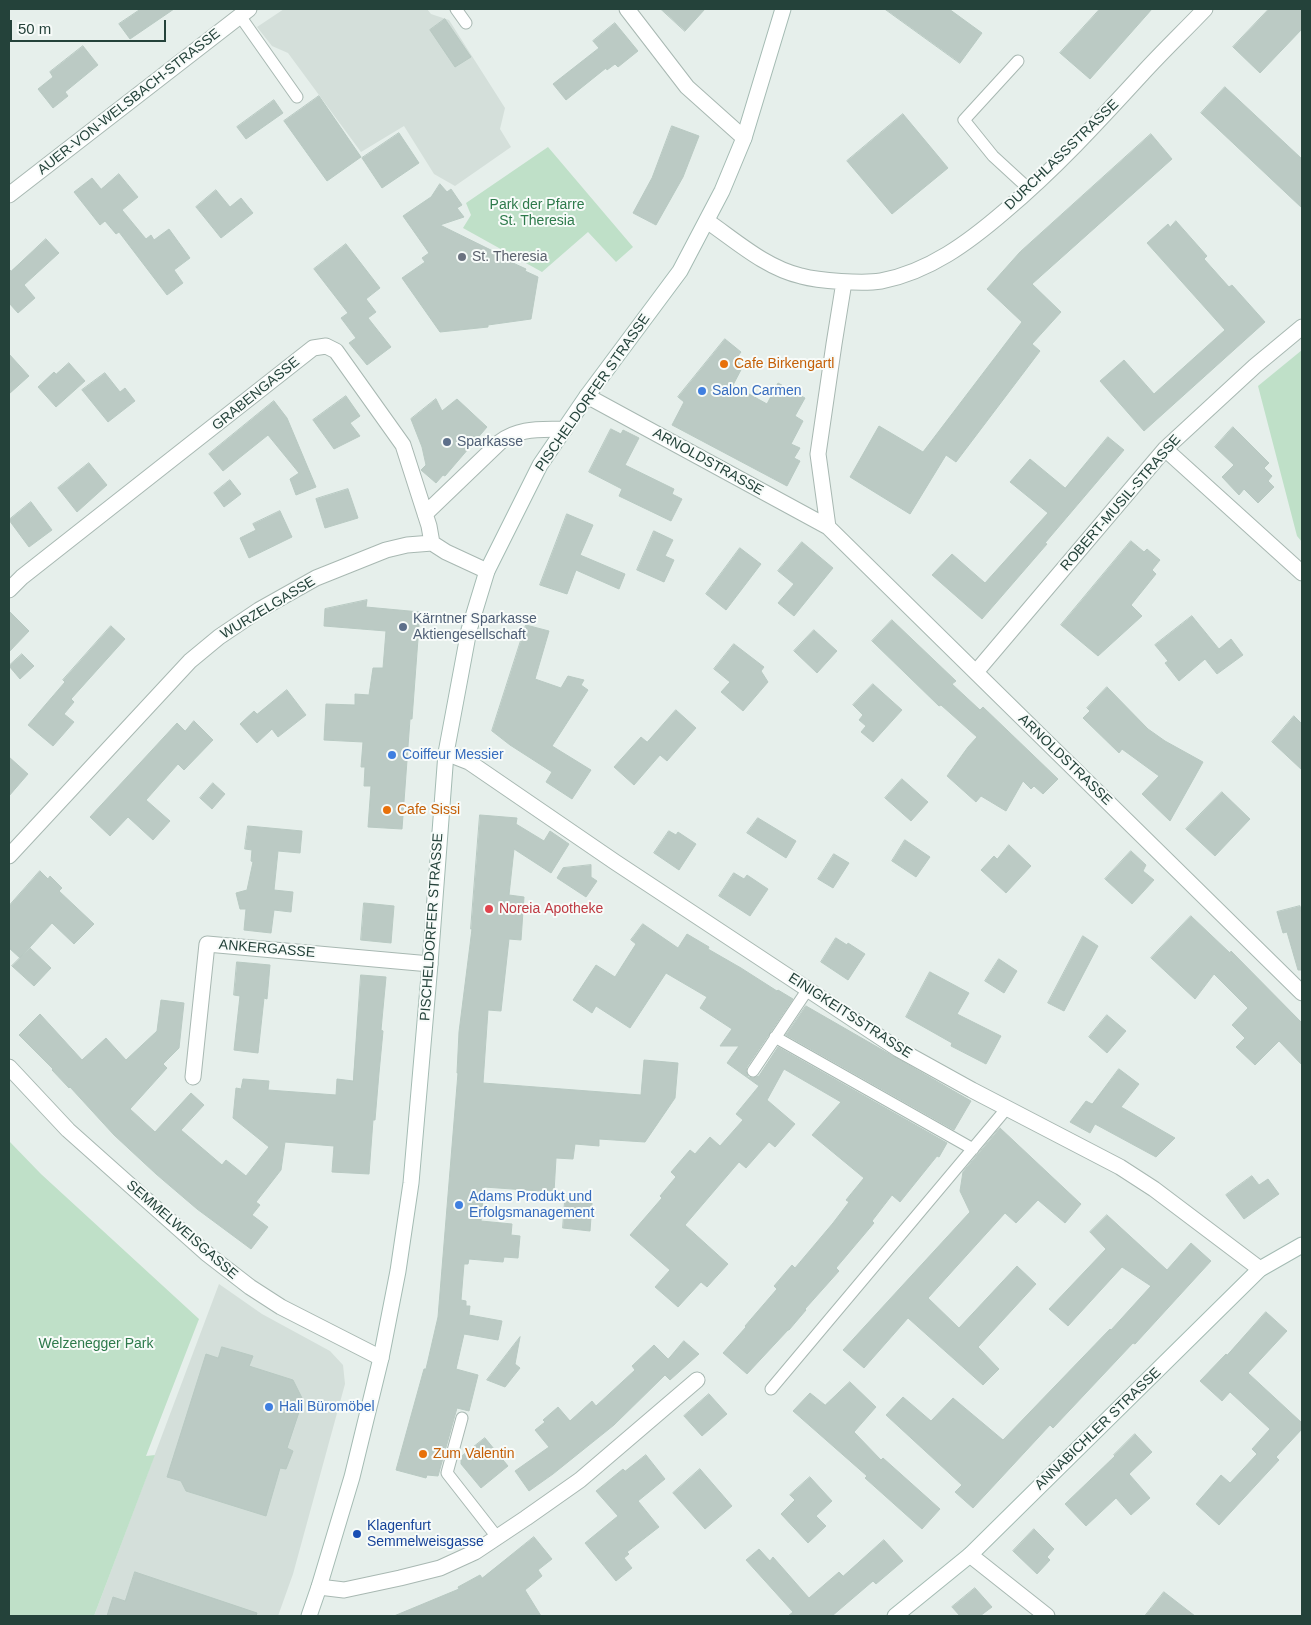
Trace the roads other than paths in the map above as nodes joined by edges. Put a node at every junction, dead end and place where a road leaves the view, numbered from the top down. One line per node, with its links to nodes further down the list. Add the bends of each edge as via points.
1 (456, 9): 6 (lane)
2 (628, 9): 9 (street, via 687,87)
3 (783, 9): 9 (street, PISCHELDORFER STRASSE)
4 (1205, 9): 10 (street, DURCHLASSSTRASSE, via 1083,139)
5 (244, 12): 8 (lane); 11 (street, AUER-VON-WELSBACH-STRASSE)
6 (466, 23)
7 (1018, 61): 10 (lane, via 964,120 993,156)
8 (297, 97)
9 (744, 138): 12 (street, PISCHELDORFER STRASSE)
10 (1030, 190): 13 (street, DURCHLASSSTRASSE, via 978,234 916,270 880,281)
11 (9, 196)
12 (707, 221): 13 (street, DURCHLASSSTRASSE, via 772,265 802,276); 15 (street, PISCHELDORFER STRASSE, via 680,271)
13 (844, 282): 19 (street, via 818,454)
14 (1302, 327): 17 (street, ROBERT-MUSIL-STRASSE)
15 (587, 396): 16 (street, PISCHELDORFER STRASSE); 19 (street, ARNOLDSTRASSE)
16 (564, 429): 18 (street, via 510,434); 21 (street, PISCHELDORFER STRASSE, via 540,465)
17 (1165, 449): 22 (street); 24 (street, ROBERT-MUSIL-STRASSE)
18 (425, 514): 20 (street, GRABENGASSE); 23 (street, GRABENGASSE, via 403,445 336,351 326,346 313,348)
19 (828, 528): 24 (street, ARNOLDSTRASSE)
20 (432, 543): 21 (street); 26 (street, WURZELGASSE, via 386,550 316,578 219,637 190,661)
21 (487, 572): 25 (street, PISCHELDORFER STRASSE, via 469,630)
22 (1302, 573)
23 (9, 590)
24 (976, 672): 29 (street, ARNOLDSTRASSE)
25 (446, 752): 27 (street, PISCHELDORFER STRASSE); 28 (street, EINIGKEITSSTRASSE, via 469,762)
26 (9, 856)
27 (430, 964): 33 (street, ANKERGASSE, via 207,944); 38 (street, PISCHELDORFER STRASSE, via 411,1183)
28 (808, 989): 30 (lane); 34 (street, EINIGKEITSSTRASSE, via 898,1049)
29 (1302, 993)
30 (776, 1037): 32 (lane); 35 (lane)
31 (9, 1067): 38 (street, SEMMELWEISGASSE, via 68,1130 206,1254 281,1307)
32 (753, 1071)
33 (193, 1077)
34 (1007, 1108): 35 (lane); 37 (street, EINIGKEITSSTRASSE, via 1120,1167)
35 (972, 1149): 40 (lane)
36 (1302, 1245): 37 (street, ANNABICHLER STRASSE)
37 (1260, 1269): 43 (street, ANNABICHLER STRASSE)
38 (381, 1358): 44 (street, PISCHELDORFER STRASSE, via 352,1477)
39 (698, 1380): 42 (street, via 580,1480)
40 (771, 1390)
41 (462, 1418): 42 (lane, via 447,1473)
42 (497, 1537): 44 (street, via 475,1552 440,1568 344,1590)
43 (970, 1554): 46 (street, ANNABICHLER STRASSE); 47 (street)
44 (319, 1587): 45 (street, PISCHELDORFER STRASSE)
45 (309, 1616)
46 (895, 1616)
47 (1047, 1616)

